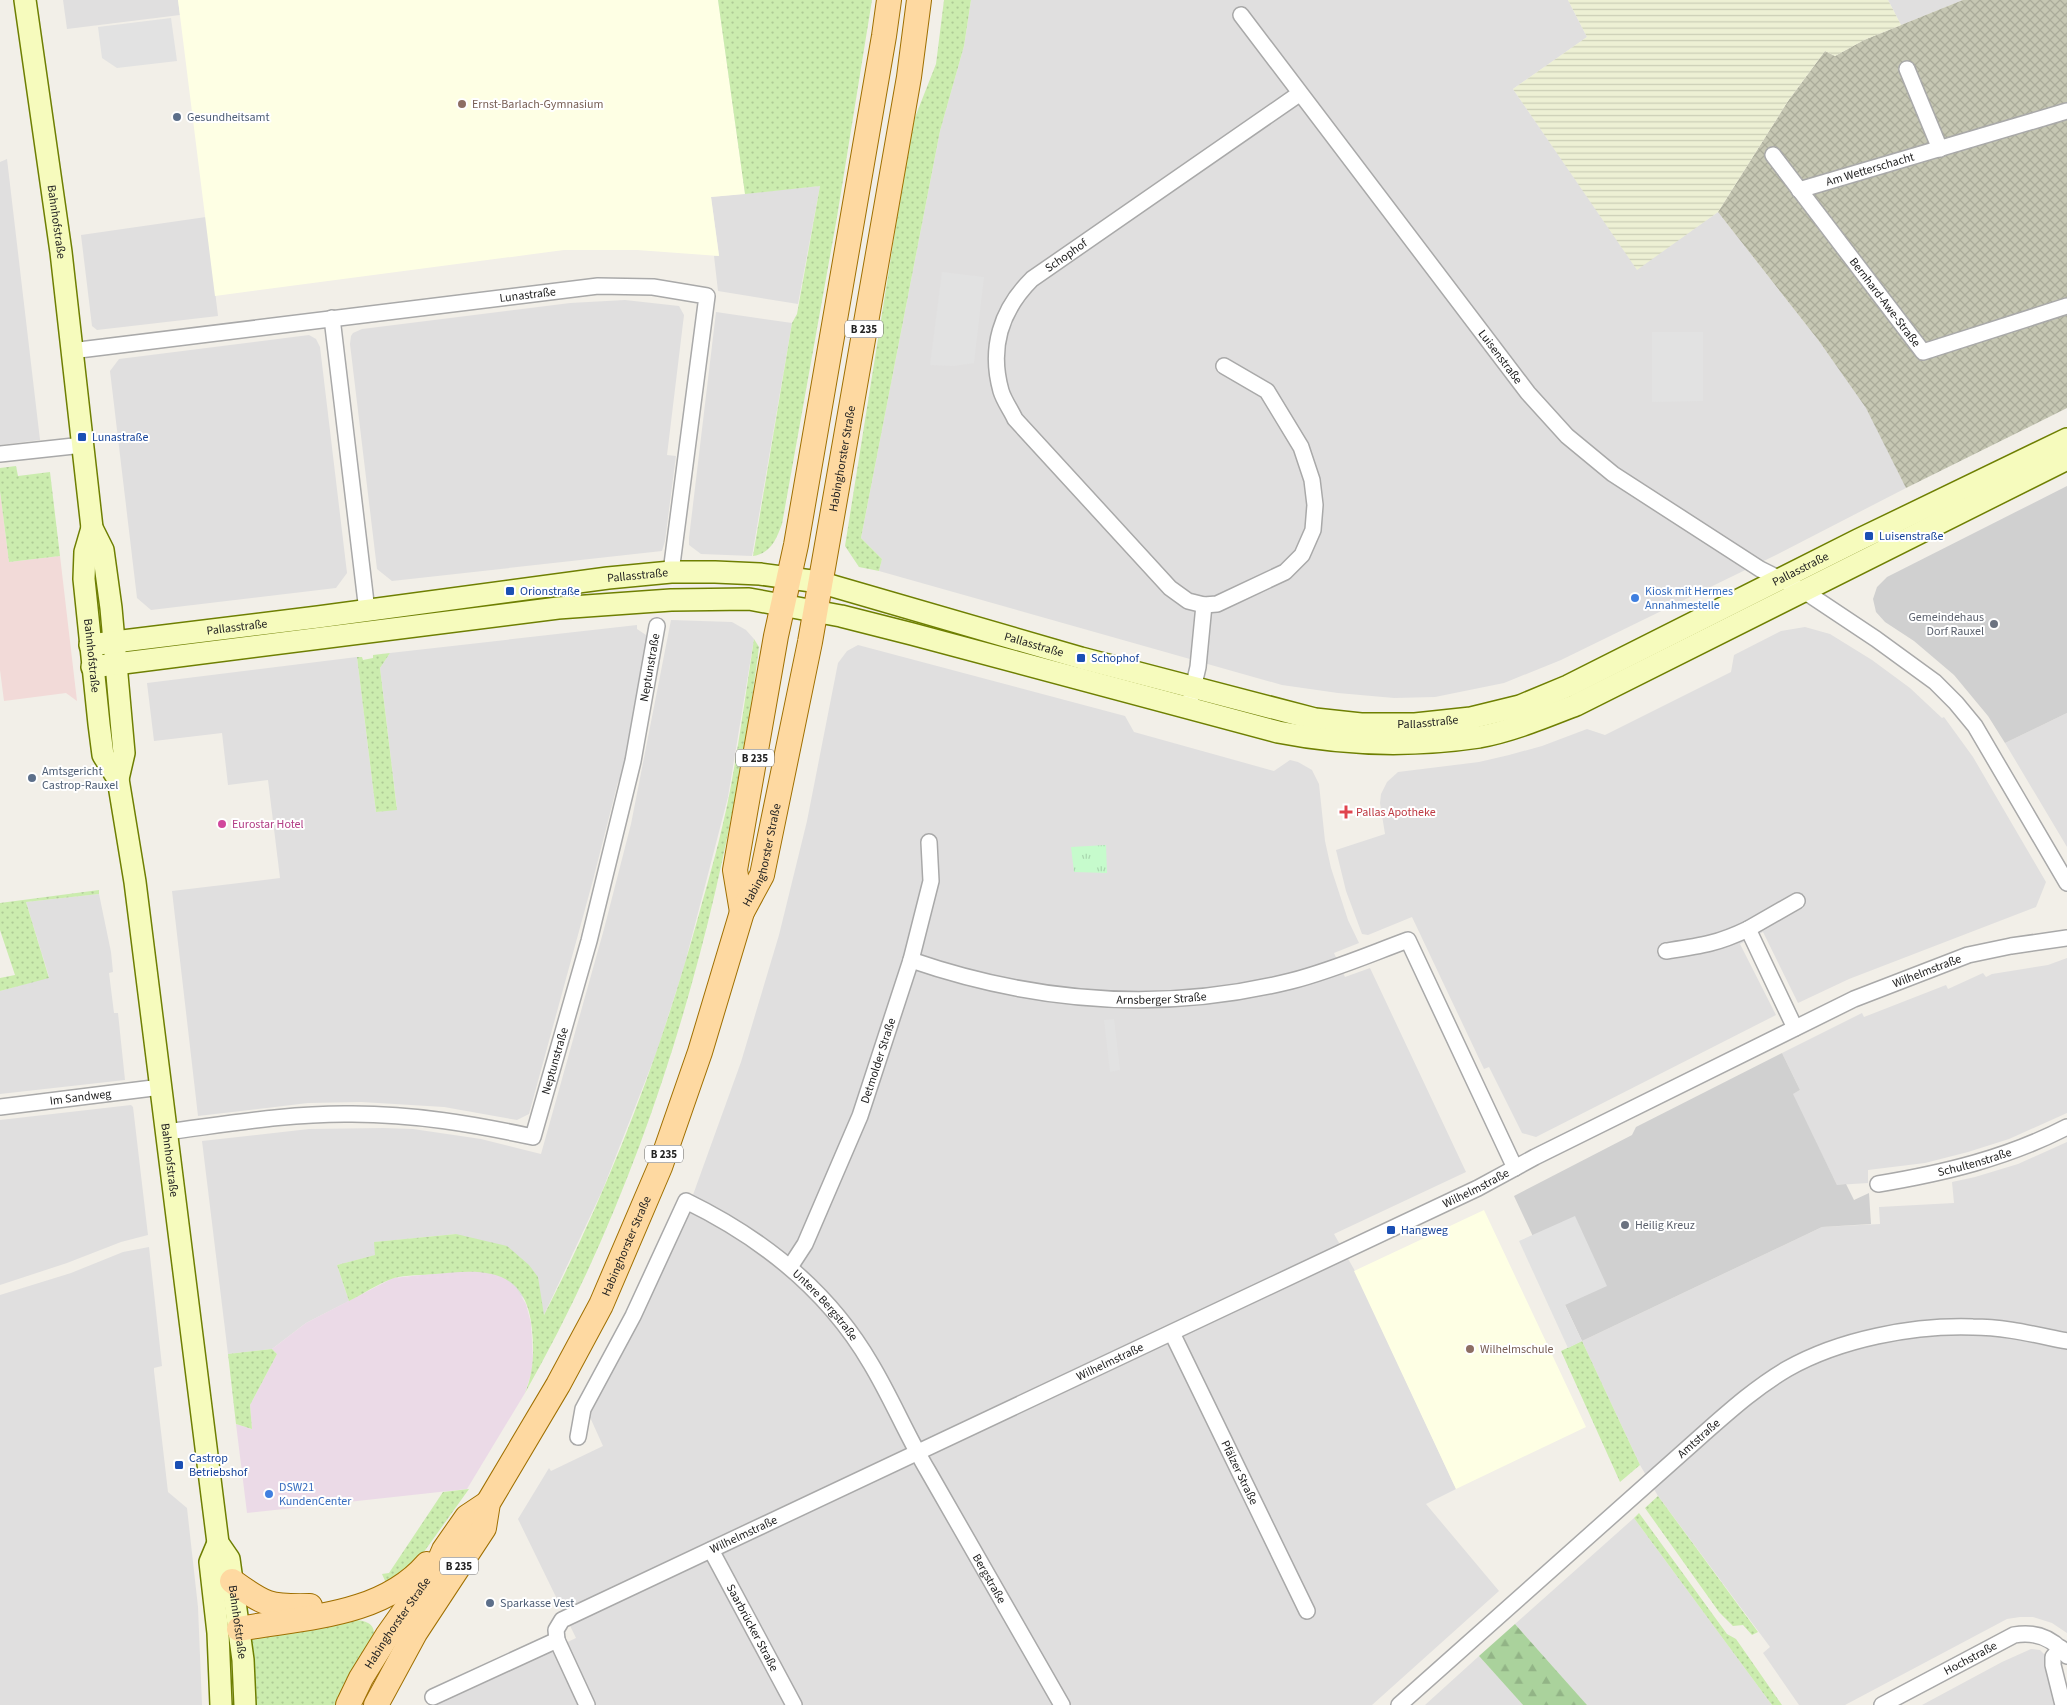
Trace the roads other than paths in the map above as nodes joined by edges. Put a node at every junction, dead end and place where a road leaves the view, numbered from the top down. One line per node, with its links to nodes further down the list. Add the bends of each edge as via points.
1 (25, 0): 13 (main road, Bahnhofstraße, via 56,212)
2 (888, 0): 21 (main road, Habinghorster Straße / B 235, via 824,390)
3 (919, 0): 23 (main road, Habinghorster Straße / B 235, via 909,77)
4 (1240, 15): 6 (street, Luisenstraße)
5 (1908, 69): 8 (street)
6 (1299, 94): 22 (street, Luisenstraße, via 1528,393 1567,436 1613,474); 26 (street, Schophof, via 1032,279 1007,309 998,336 996,362 1001,393 1015,419 1170,588 1188,601)
7 (2067, 111): 8 (street, Am Wetterschacht)
8 (1940, 149): 10 (street, Am Wetterschacht)
9 (1774, 155): 10 (street, Bernhard-Awe-Straße)
10 (1799, 190): 11 (street, Bernhard-Awe-Straße, via 1923,352)
11 (2067, 306)
12 (332, 318): 13 (street, Lunastraße); 20 (street, Lunastraße, via 598,286 654,287 707,296); 27 (street)
13 (71, 351): 16 (main road, Bahnhofstraße)
14 (1224, 366): 26 (street, via 1267,392 1301,448 1312,480 1313,530 1302,555 1284,572 1217,604)
15 (2067, 439): 22 (main road, Pallasstraße)
16 (83, 445): 17 (street); 19 (main road, Bahnhofstraße)
17 (0, 454)
18 (2067, 459): 24 (main road, Pallasstraße)
19 (92, 528): 30 (main road, Bahnhofstraße, via 103,550); 31 (main road, Bahnhofstraße, via 85,552 84,579)
20 (671, 572): 21 (main road, Pallasstraße); 27 (main road, Pallasstraße)
21 (789, 577): 23 (main road, Pallasstraße); 25 (main road, Habinghorster Straße / B 235)
22 (1781, 580): 24 (street, Luisenstraße); 34 (main road, Pallasstraße, via 1568,686 1520,706 1471,718 1415,724 1361,724 1315,719)
23 (819, 582): 28 (main road, Habinghorster Straße / B 235); 34 (main road, Pallasstraße, via 1081,658)
24 (1804, 591): 35 (main road, Pallasstraße, via 1576,705 1528,724 1480,736 1398,743 1311,739); 38 (street, Luisenstraße, via 1908,661 1956,703 1975,726)
25 (782, 604): 28 (main road, Pallasstraße); 32 (main road, Pallasstraße, via 749,599 706,599 558,608); 40 (main road, Habinghorster Straße / B 235, via 736,870)
26 (1204, 605): 34 (street)
27 (367, 611): 30 (main road, Pallasstraße)
28 (815, 611): 35 (main road, Pallasstraße); 40 (main road, Habinghorster Straße / B 235, via 762,874)
29 (657, 626): 49 (street, Neptunstraße, via 633,762 589,941 533,1137 466,1123 352,1114 324,1114)
30 (115, 642): 31 (main road, Pallasstraße); 32 (main road, Bahnhofstraße)
31 (90, 645): 33 (main road, Bahnhofstraße)
32 (116, 664): 33 (main road, Pallasstraße); 36 (main road, Bahnhofstraße, via 124,753)
33 (92, 667): 36 (main road, Bahnhofstraße, via 103,755)
34 (1194, 687): 35 (street)
35 (1188, 708)
36 (118, 779): 46 (main road, Bahnhofstraße, via 135,882)
37 (929, 842): 44 (street, Detmolder Straße, via 931,880)
38 (2067, 883)
39 (1797, 901): 41 (street)
40 (742, 912): 57 (main road, Habinghorster Straße / B 235, via 700,1052 660,1167 601,1305)
41 (1748, 929): 43 (street, via 1723,941); 45 (street)
42 (2067, 938): 45 (street, Wilhelmstraße, via 1968,955 1854,999)
43 (1666, 951)
44 (911, 960): 50 (street, Arnsberger Straße, via 954,975 1061,995 1122,1000 1194,999 1293,981 1408,940); 52 (street, Detmolder Straße, via 860,1116 805,1244)
45 (1795, 1028): 50 (street, Wilhelmstraße)
46 (161, 1087): 47 (street, Im Sandweg); 49 (main road, Bahnhofstraße)
47 (0, 1107)
48 (2067, 1127): 51 (street, Schultenstraße, via 2013,1152 1972,1165)
49 (166, 1132): 58 (main road, Bahnhofstraße)
50 (1516, 1168): 53 (street, Wilhelmstraße)
51 (1878, 1184)
52 (790, 1267): 55 (street, Untere Bergstraße, via 738,1229 686,1201 633,1316 583,1409); 56 (street, Untere Bergstraße, via 818,1293 857,1340)
53 (1172, 1333): 56 (street, Wilhelmstraße); 63 (street, Pfälzer Straße)
54 (2067, 1342): 77 (street, Amtstraße, via 2022,1332 1974,1327 1927,1328 1882,1335 1834,1348 1788,1369 1747,1396 1708,1429)
55 (578, 1437)
56 (917, 1453): 60 (street, Wilhelmstraße); 76 (street, Bergstraße)
57 (488, 1503): 59 (main road, Habinghorster Straße / B 235, via 467,1517); 68 (main road, Habinghorster Straße / B 235, via 484,1528)
58 (218, 1543): 61 (main road, Bahnhofstraße, via 229,1559); 64 (main road, Bahnhofstraße, via 210,1562)
59 (444, 1550): 62 (main road, B 235, via 395,1590); 65 (main road, Habinghorster Straße / B 235, via 438,1564)
60 (711, 1550): 66 (street, Wilhelmstraße, via 562,1620 556,1630); 75 (street, Saarbrücker Straße)
61 (232, 1581): 62 (main road, B 235, via 264,1603 276,1606); 64 (main road, Bahnhofstraße)
62 (362, 1605): 64 (main road, B 235, via 327,1616); 65 (main road, via 378,1620)
63 (1306, 1611)
64 (228, 1631): 71 (main road, Bahnhofstraße); 72 (main road, Bahnhofstraße, via 243,1660)
65 (387, 1636): 68 (main road); 70 (main road, Habinghorster Straße / B 235)
66 (557, 1640): 69 (street); 74 (street)
67 (2064, 1652): 78 (street, Hochstraße, via 2037,1634 2014,1635); 79 (street, Hochstraße, via 2054,1657 2053,1665)
68 (400, 1659): 73 (main road, Habinghorster Straße / B 235)
69 (433, 1697)
70 (349, 1703)
71 (220, 1705)
72 (245, 1705)
73 (376, 1705)
74 (588, 1705)
75 (794, 1705)
76 (1062, 1705)
77 (1399, 1705)
78 (1882, 1705)
79 (2063, 1705)

